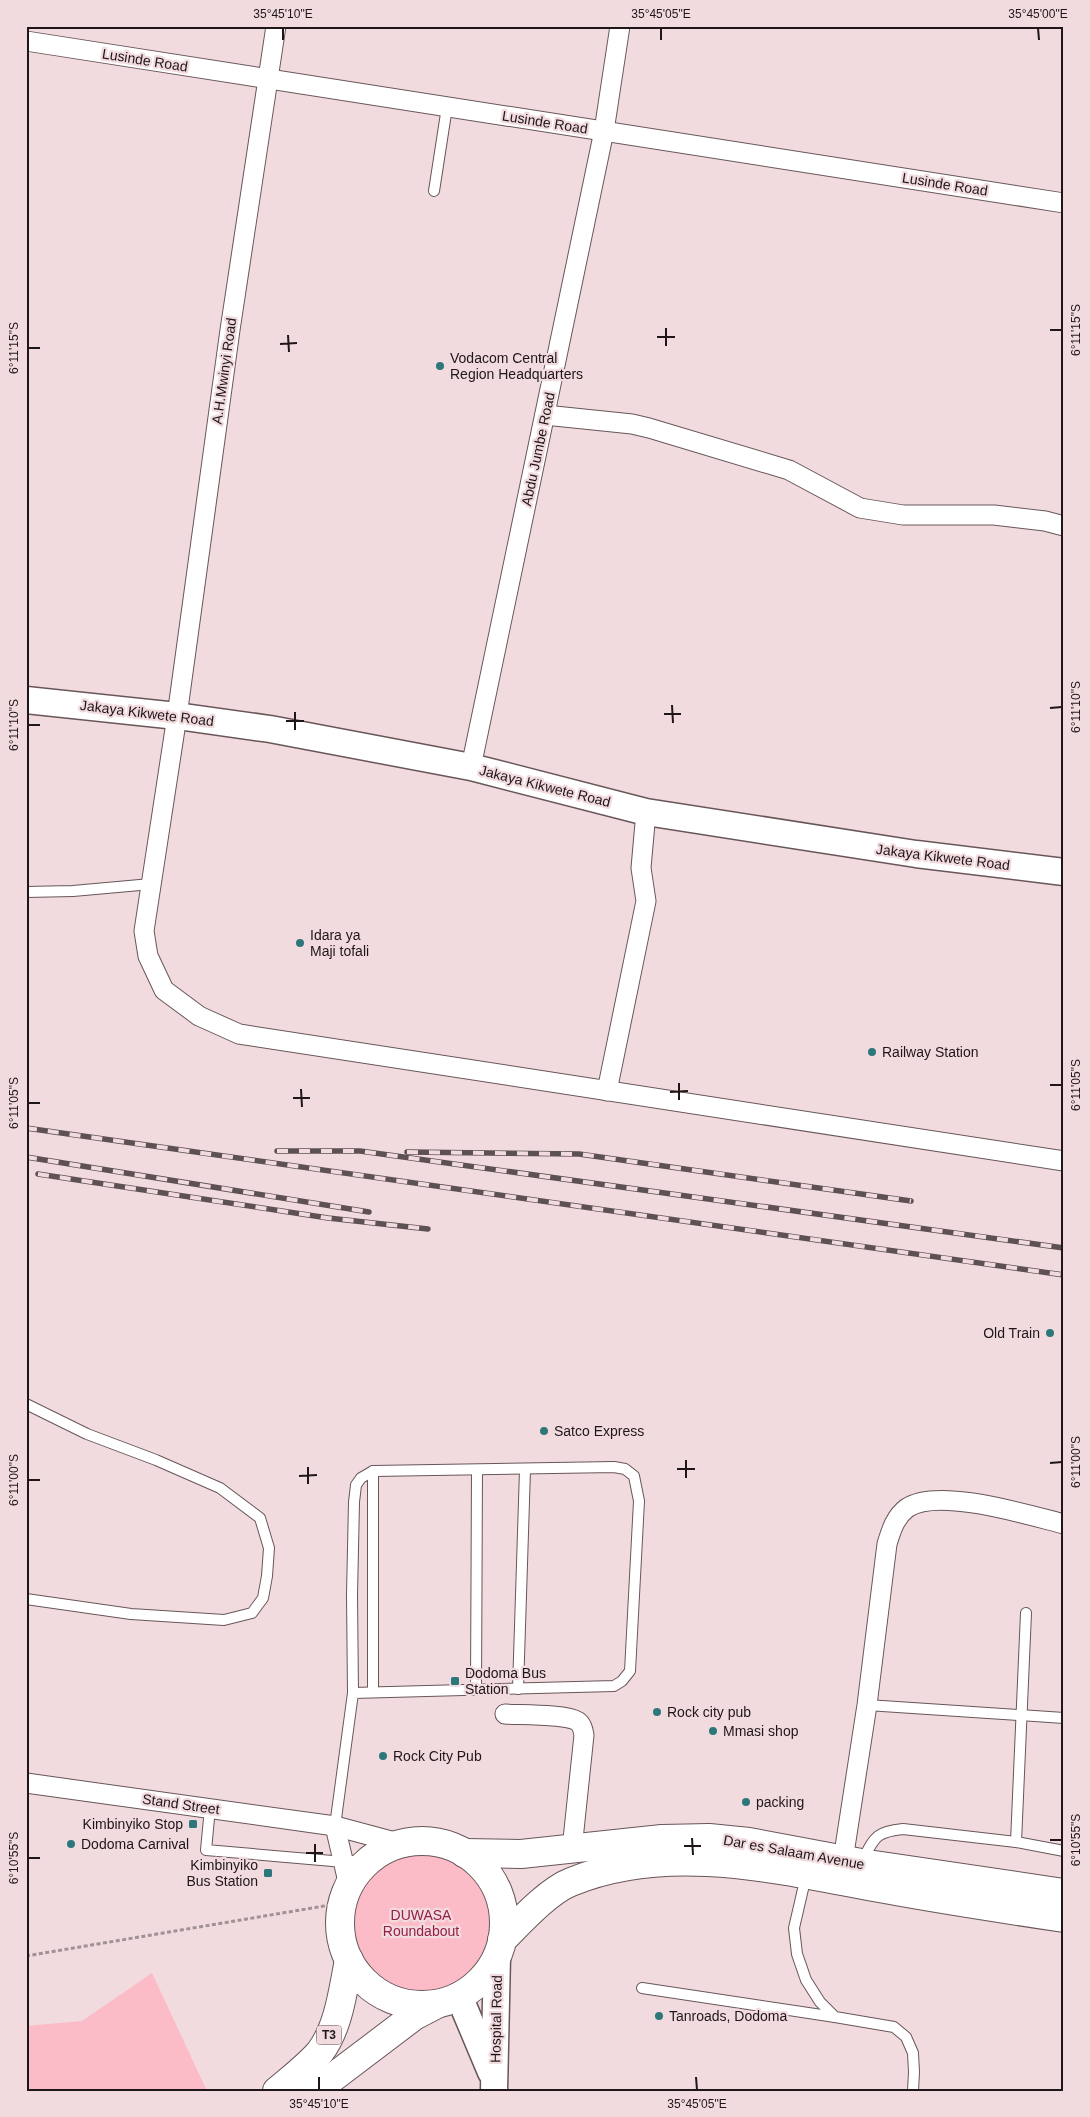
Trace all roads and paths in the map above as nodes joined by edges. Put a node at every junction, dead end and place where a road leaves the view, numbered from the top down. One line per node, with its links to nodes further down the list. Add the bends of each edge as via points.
1 (276, 26): 4 (street, A.H.Mwinyi Road)
2 (620, 26): 6 (street, Abdu Jumbe Road)
3 (26, 41): 4 (street, Lusinde Road)
4 (268, 79): 5 (street, Lusinde Road); 12 (street, A.H.Mwinyi Road)
5 (447, 107): 6 (street, Lusinde Road); 7 (lane)
6 (604, 131): 8 (street, Lusinde Road); 9 (street, Abdu Jumbe Road)
7 (434, 191)
8 (1064, 203)
9 (545, 414): 10 (street, via 649,428 788,470 860,508 903,514 994,515); 13 (street, Abdu Jumbe Road)
10 (1064, 526)
11 (26, 700): 12 (main road, Jakaya Kikwete Road)
12 (177, 716): 13 (main road, Jakaya Kikwete Road, via 270,729); 16 (street, A.H.Mwinyi Road)
13 (471, 767): 14 (main road, Jakaya Kikwete Road)
14 (646, 812): 15 (main road, Jakaya Kikwete Road, via 906,852); 18 (street, via 641,868 646,901)
15 (1064, 872)
16 (151, 884): 17 (lane); 18 (street, A.H.Mwinyi Road, via 144,931 148,956 164,990 199,1016 239,1034)
17 (26, 892)
18 (607, 1091): 19 (street, A.H.Mwinyi Road)
19 (1064, 1161)
20 (26, 1404): 25 (lane, via 87,1434 220,1488 260,1518 269,1548 263,1598 252,1613 224,1620 131,1614)
21 (477, 1470): 22 (lane); 23 (lane); 28 (lane)
22 (525, 1470): 27 (lane); 27 (lane, via 625,1469 634,1476 639,1501 630,1671 614,1686)
23 (373, 1471): 29 (lane); 30 (lane, via 356,1485 354,1502)
24 (1064, 1524): 31 (street, via 970,1502 947,1500 907,1508 892,1526 887,1544)
25 (26, 1599)
26 (1026, 1613): 33 (lane)
27 (518, 1689): 28 (lane)
28 (476, 1690): 29 (lane)
29 (373, 1692): 30 (lane)
30 (353, 1693): 37 (lane)
31 (867, 1705): 33 (lane); 43 (street)
32 (505, 1714): 40 (street, via 566,1718 576,1720 583,1729)
33 (1022, 1715): 34 (lane); 38 (lane)
34 (1064, 1718)
35 (26, 1783): 36 (street, Stand Street)
36 (210, 1808): 37 (street, Stand Street); 45 (lane, via 206,1850)
37 (335, 1826): 39 (street, Stand Street); 45 (street)
38 (1016, 1842): 41 (lane); 43 (lane, via 903,1829 886,1831)
39 (402, 1844): 42 (highway, via 437,1843); 45 (highway, via 371,1859)
40 (572, 1849): 42 (highway, Dar es Salaam Avenue, via 521,1854); 43 (highway, Dar es Salaam Avenue, via 662,1838 709,1838 749,1842)
41 (1064, 1851)
42 (464, 1853): 48 (highway, via 489,1876 498,1891 504,1916)
43 (852, 1862): 46 (highway, Dar es Salaam Avenue)
44 (806, 1875): 47 (highway, Dar es Salaam Avenue); 48 (highway, Dar es Salaam Avenue, via 690,1862 618,1868 570,1882 528,1914); 53 (lane, via 794,1928 797,1954 806,1980 820,2002)
45 (345, 1884): 49 (path); 50 (highway, via 340,1923 342,1942)
46 (1064, 1893)
47 (1064, 1918)
48 (500, 1948): 52 (highway, via 491,1970 482,1981 472,1990); 54 (main road, Hospital Road)
49 (26, 1956)
50 (349, 1960): 52 (highway, via 361,1978 396,2001 417,2005); 55 (highway, T3, via 341,2001 328,2038 320,2051)
51 (642, 1988): 53 (lane)
52 (449, 2000): 54 (main road, Hospital Road); 56 (highway, via 414,2016)
53 (835, 2017): 57 (lane, via 894,2028 906,2037 913,2053)
54 (494, 2086)
55 (277, 2091)
56 (315, 2091)
57 (913, 2091)

